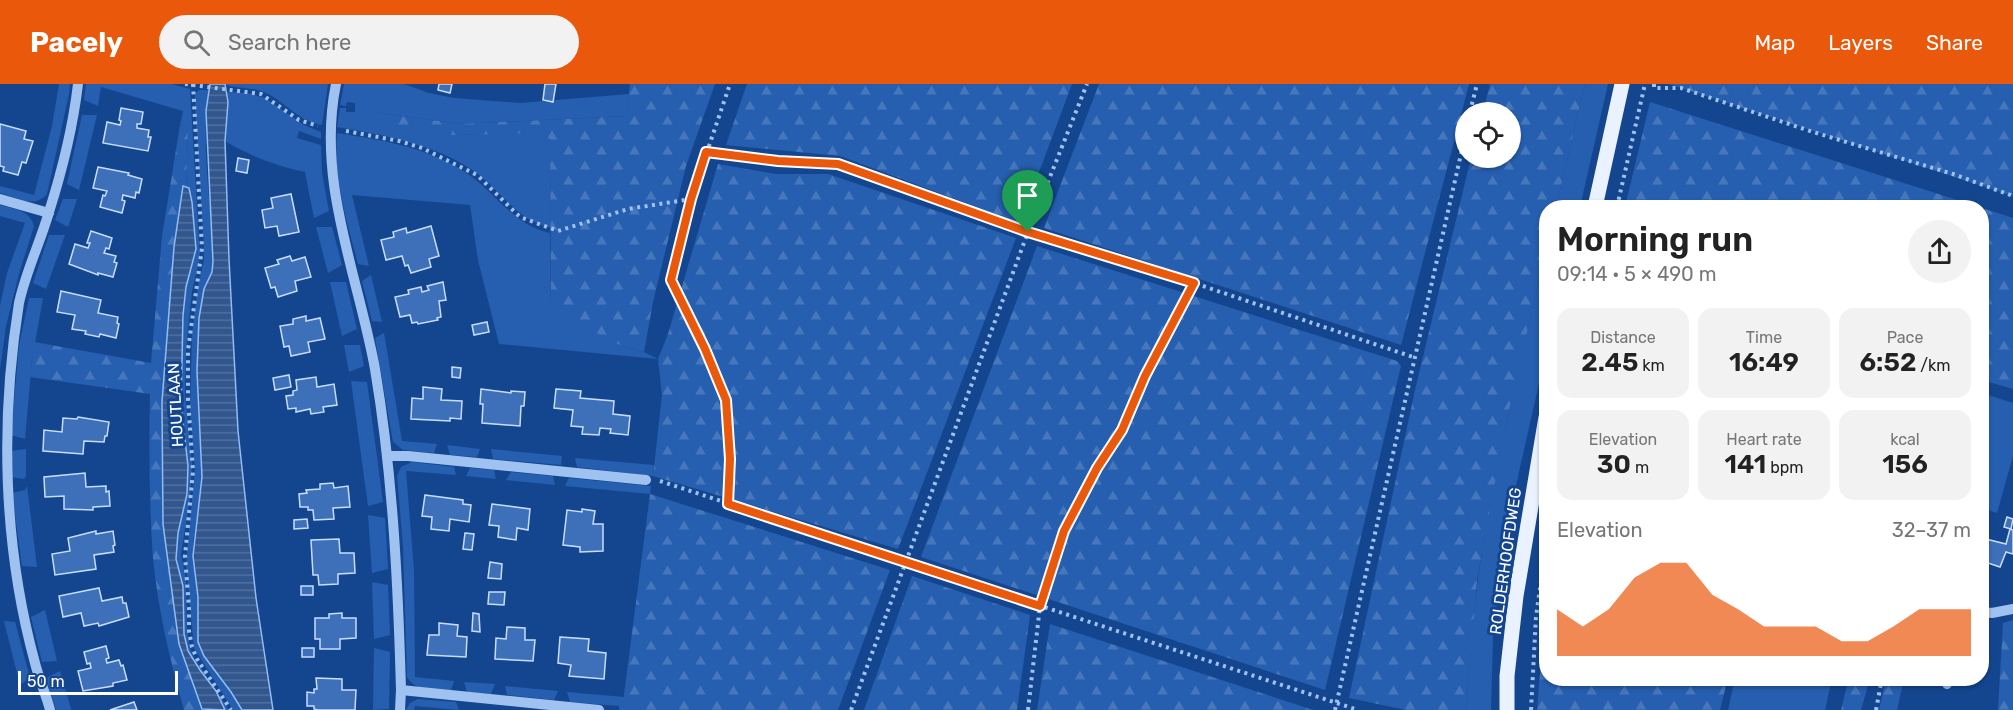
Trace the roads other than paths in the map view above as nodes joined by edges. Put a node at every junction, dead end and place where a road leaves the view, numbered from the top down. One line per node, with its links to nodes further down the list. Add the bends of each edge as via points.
1 (78, 84): 6 (street, via 74,116)
2 (336, 84): 7 (street, via 330,129 331,170 374,368)
3 (1622, 84): 5 (main road)
4 (0, 199): 6 (street)
5 (1597, 200)
6 (49, 213): 13 (street, via 19,302 11,351 4,450 16,574 35,664)
7 (387, 456): 9 (street); 12 (street, via 397,572)
8 (1539, 459): 16 (main road, ROLDERHOOFDWEG, via 1516,596)
9 (646, 480)
10 (2013, 609): 11 (street)
11 (1989, 613)
12 (401, 690): 14 (street); 15 (street)
13 (50, 710)
14 (400, 710)
15 (599, 710)
16 (1507, 710)

